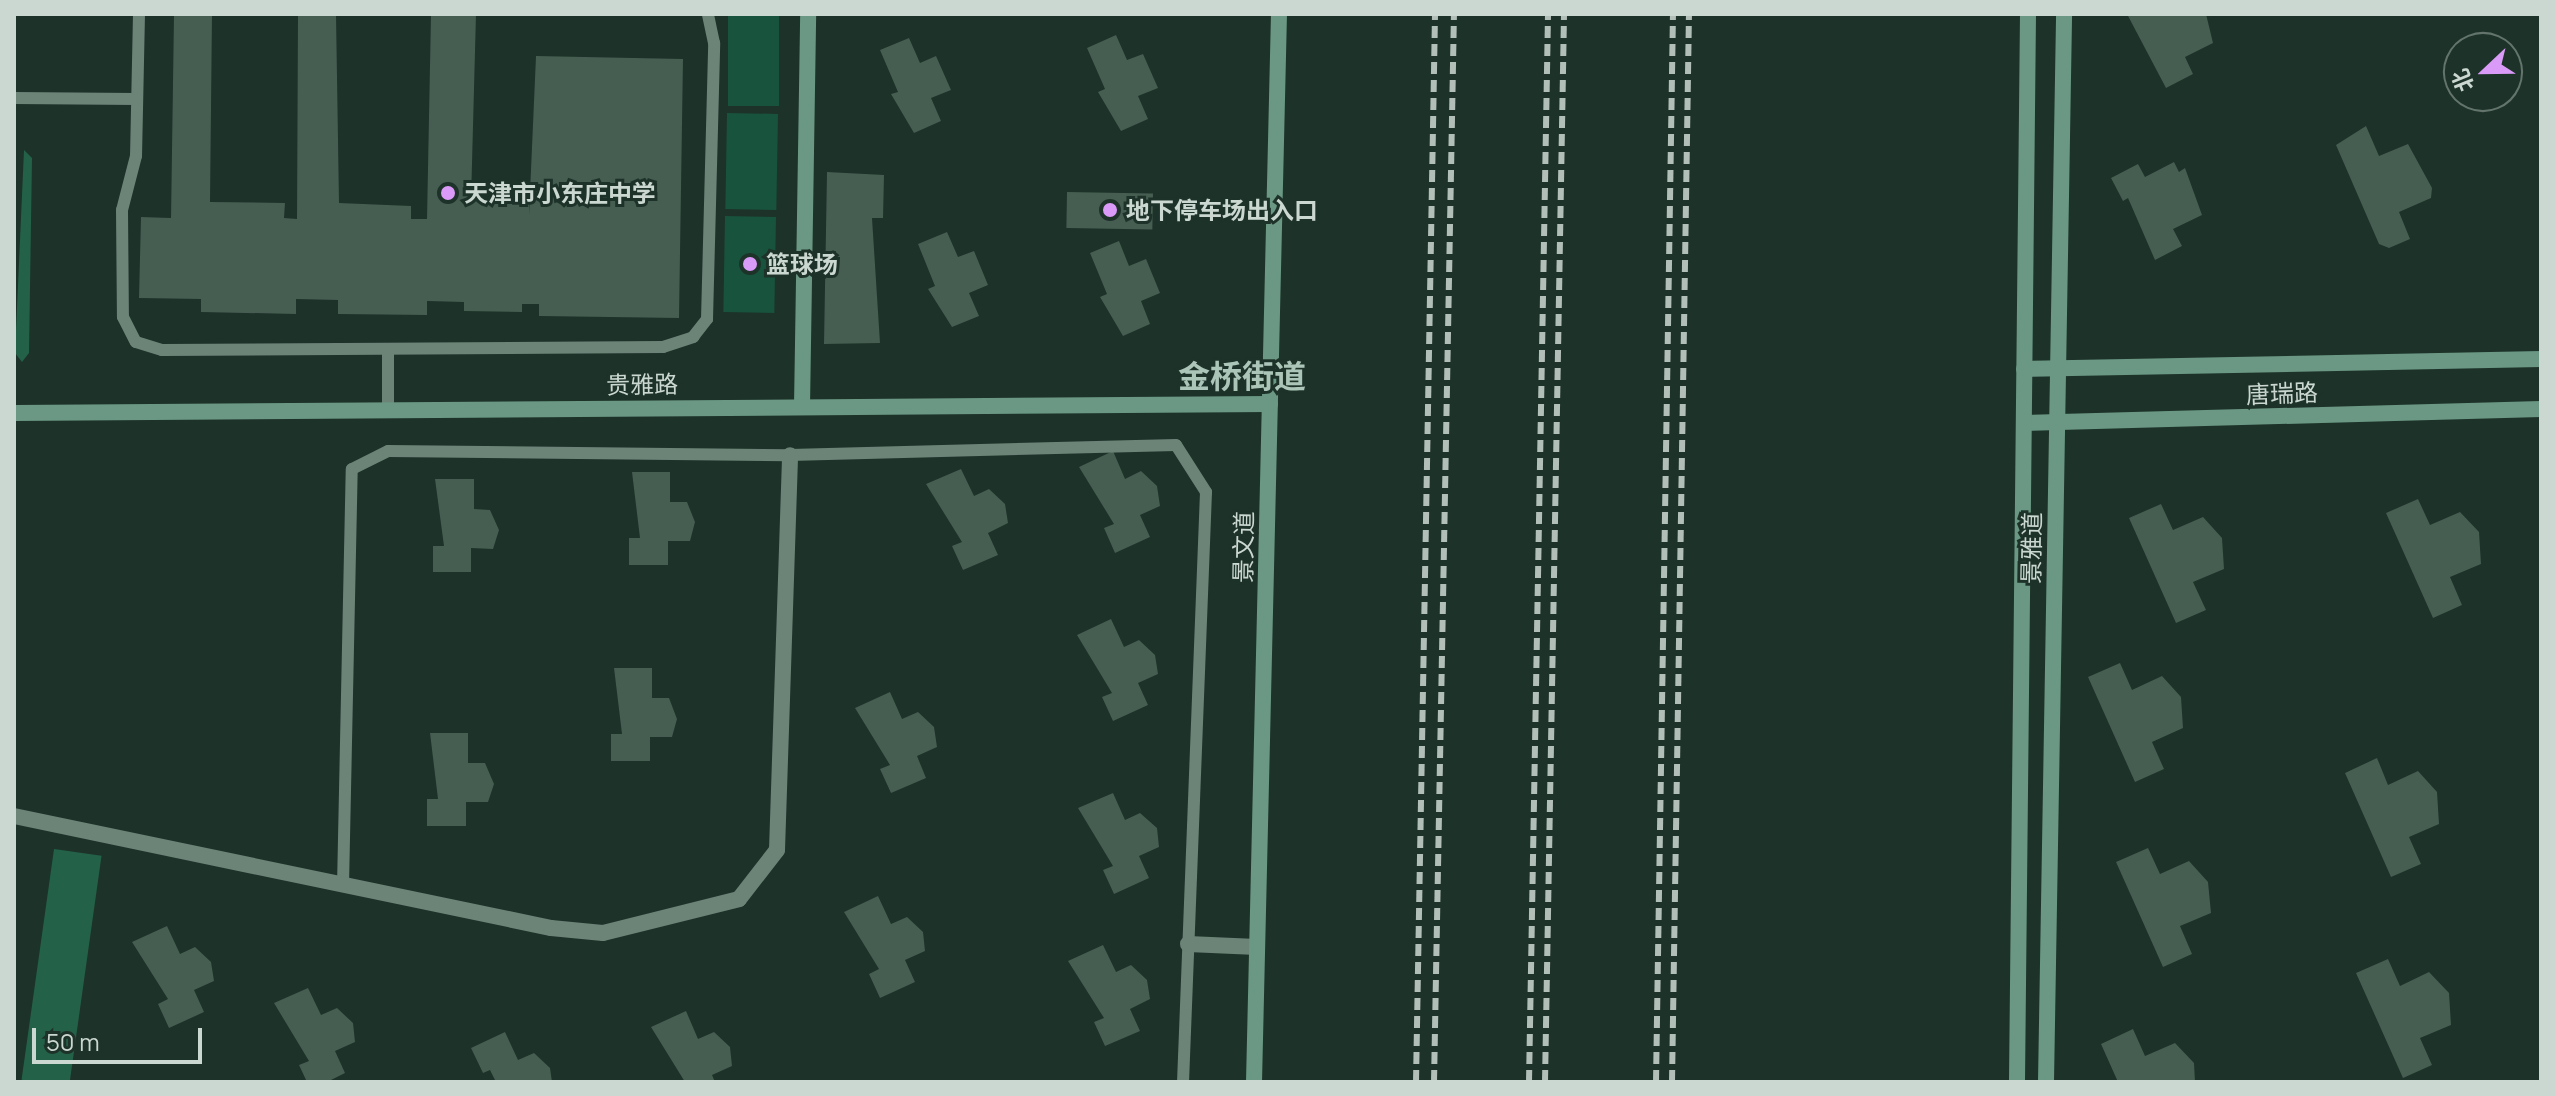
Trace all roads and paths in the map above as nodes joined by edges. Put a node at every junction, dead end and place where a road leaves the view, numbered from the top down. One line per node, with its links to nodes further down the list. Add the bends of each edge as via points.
1 (139, 14): 8 (lane)
2 (708, 14): 9 (lane, via 714,43 704,329 663,347)
3 (808, 14): 14 (street)
4 (1279, 14): 13 (street, 景文道)
5 (2028, 14): 11 (street, 景雅道)
6 (2064, 14): 12 (street, 景雅道)
7 (14, 98): 8 (lane)
8 (136, 99): 9 (lane, via 136,156 122,210 123,317 136,342 162,350)
9 (388, 349): 16 (lane)
10 (2541, 359): 12 (street, 唐瑞路)
11 (2024, 369): 12 (street, 唐瑞路); 18 (street, 景雅道)
12 (2059, 369): 19 (street, 景雅道)
13 (1270, 404): 14 (street, 贵雅路); 24 (street, 景文道)
14 (802, 407): 16 (street, 贵雅路)
15 (2541, 409): 19 (street, 唐瑞路)
16 (388, 411): 17 (street, 贵雅路)
17 (14, 413)
18 (2024, 423): 19 (street, 唐瑞路); 27 (street, 景雅道)
19 (2057, 423): 28 (street, 景雅道)
20 (790, 455): 22 (lane, via 388,451 352,469); 22 (street, via 777,850 739,899 603,933); 23 (lane, via 1176,445 1206,492)
21 (14, 816): 22 (street)
22 (343, 886)
23 (1188, 944): 24 (street); 25 (lane)
24 (1257, 947): 26 (street, 景文道)
25 (1183, 1082)
26 (1254, 1082)
27 (2017, 1082)
28 (2046, 1082)

